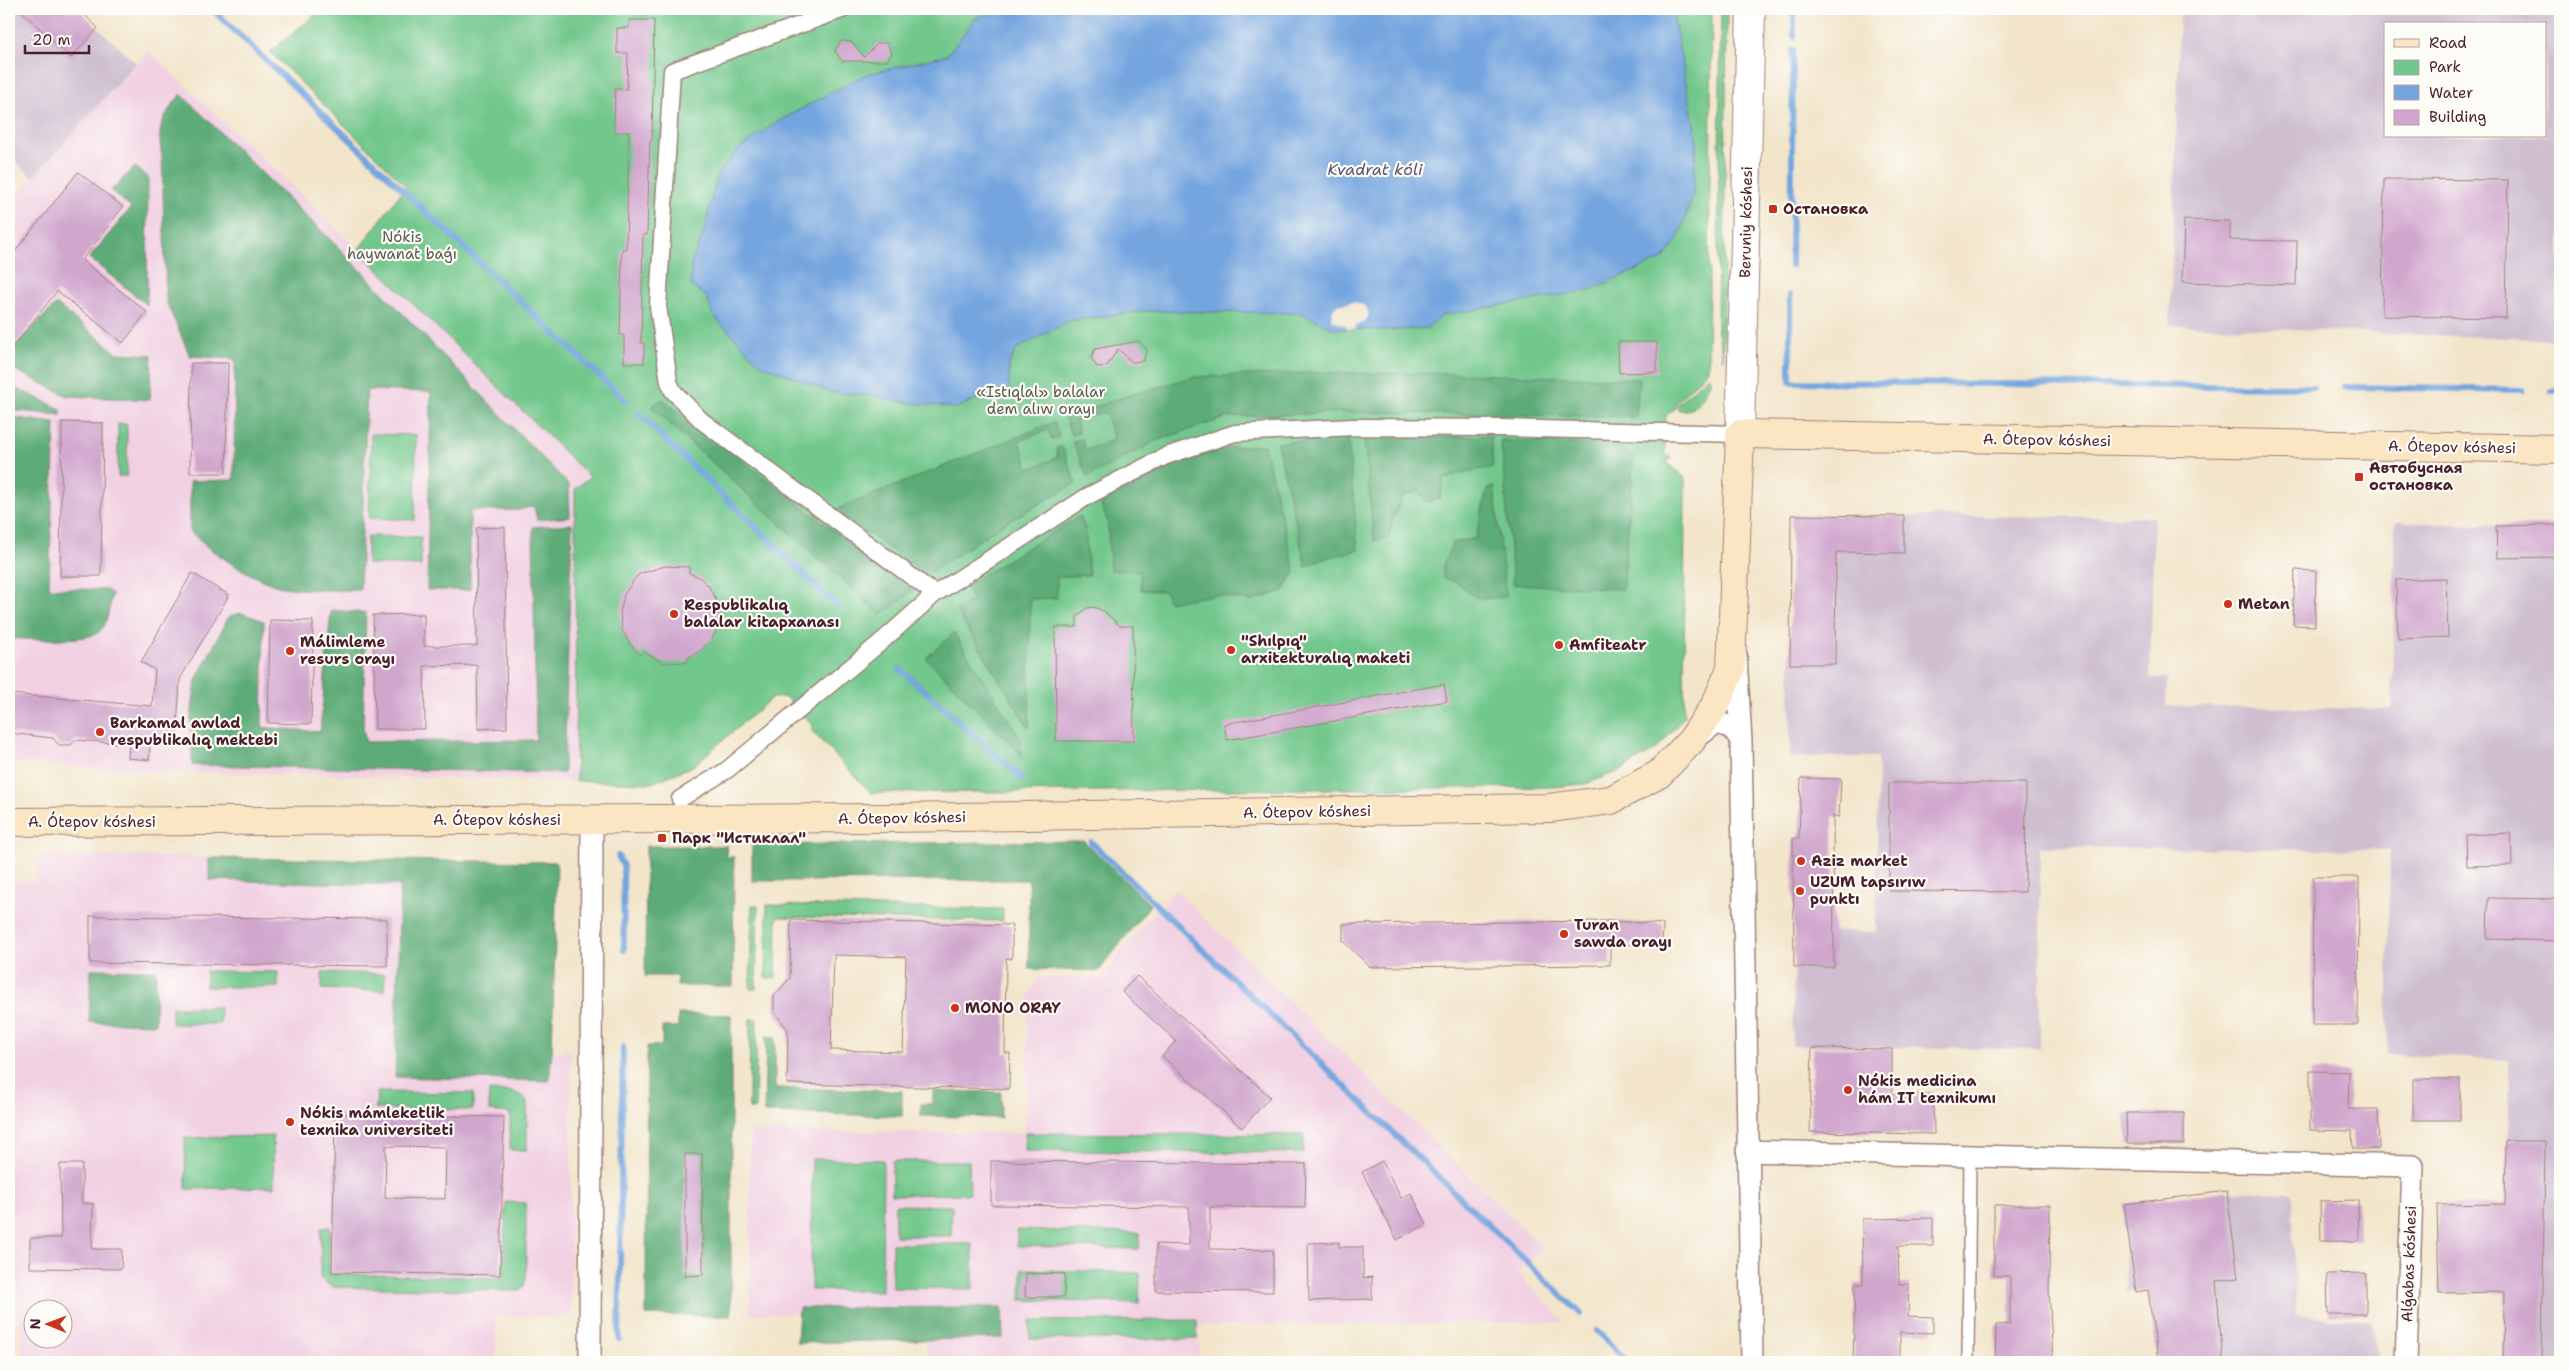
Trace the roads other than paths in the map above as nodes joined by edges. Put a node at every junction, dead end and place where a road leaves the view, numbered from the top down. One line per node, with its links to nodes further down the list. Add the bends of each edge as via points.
1 (844, 9): 5 (street, via 672,71 658,306 662,346 669,382 702,421)
2 (1751, 9): 3 (street, Beruniy kóshesi)
3 (1740, 434): 4 (main road, A. Ótepov kóshesi); 5 (street, via 1356,427 1235,433 1166,456 1088,496); 6 (main road)
4 (2560, 449)
5 (935, 594): 9 (street, via 727,770)
6 (1734, 641): 7 (street, via 1740,690); 8 (main road, A. Ótepov kóshesi, via 1731,668 1716,704)
7 (1741, 740): 8 (street, via 1726,724 1715,723); 12 (street)
8 (1692, 741): 10 (main road, A. Ótepov kóshesi, via 1659,774 1612,800 1549,808)
9 (680, 799)
10 (592, 820): 11 (main road, A. Ótepov kóshesi); 14 (street)
11 (9, 822)
12 (1748, 1151): 13 (street); 15 (street)
13 (1970, 1156): 16 (lane); 17 (street, Alǵabas kóshesi, via 2413,1166)
14 (590, 1362)
15 (1752, 1362)
16 (1968, 1362)
17 (2406, 1362)

